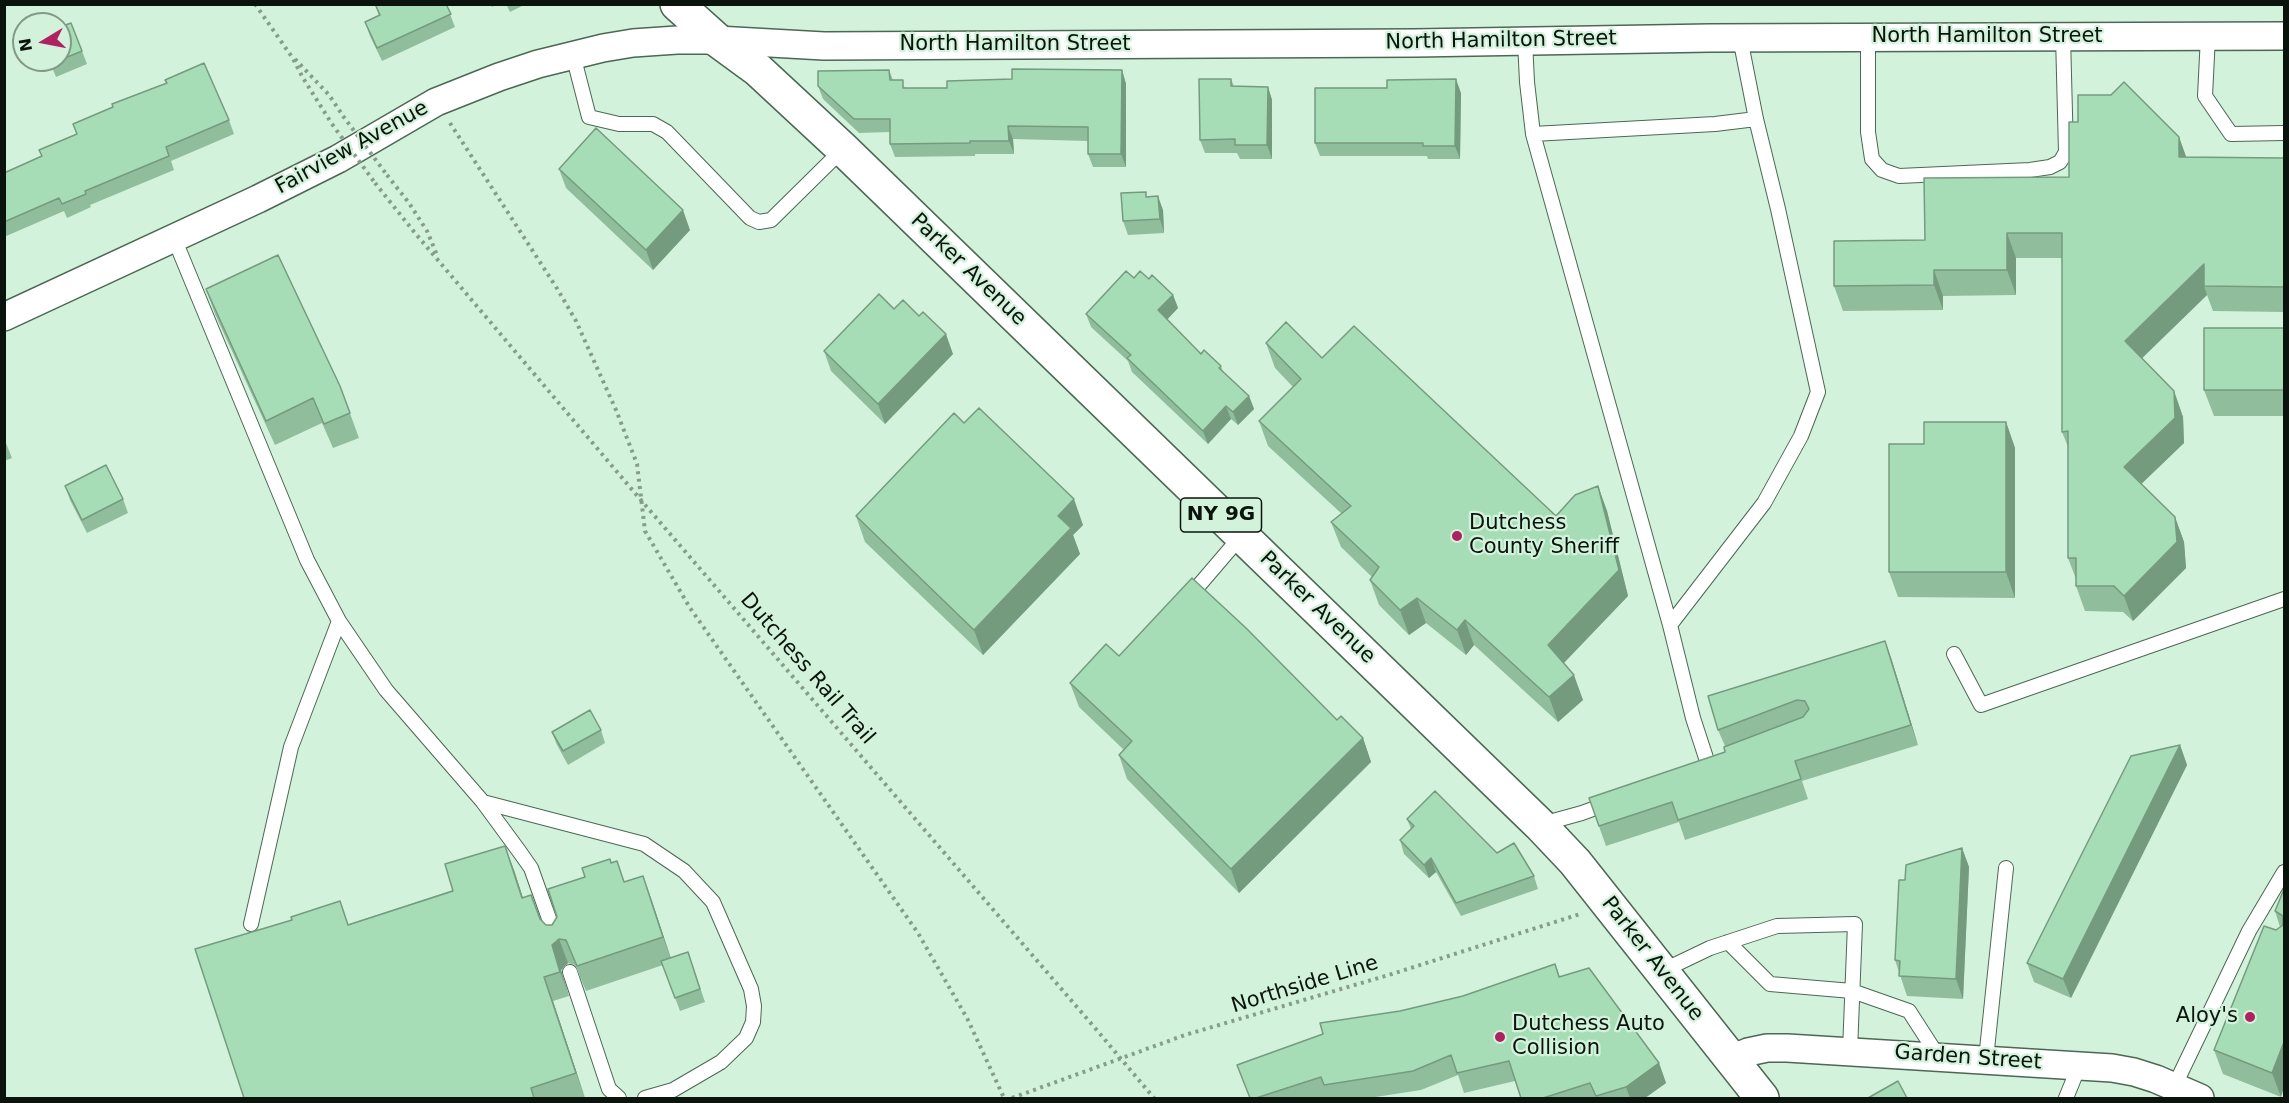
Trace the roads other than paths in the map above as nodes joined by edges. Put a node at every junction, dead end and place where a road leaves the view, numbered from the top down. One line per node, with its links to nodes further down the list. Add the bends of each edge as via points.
1 (677, 4): 7 (main road, Parker Avenue / NY 9G)
2 (2063, 36): 3 (street, North Hamilton Street); 5 (street, North Hamilton Street); 5 (lane, via 2066,152 2060,162 2030,170 1899,176 1882,170 1872,159 1868,132)
3 (2208, 36): 4 (street, North Hamilton Street); 12 (lane, via 2205,96 2231,134)
4 (2284, 36)
5 (1869, 37): 6 (street, North Hamilton Street)
6 (1740, 38): 8 (street, North Hamilton Street); 10 (lane)
7 (717, 40): 8 (street, North Hamilton Street, via 824,46); 9 (street, Fairview Avenue, via 633,43); 13 (main road, Parker Avenue / NY 9G, via 758,70)
8 (1525, 41): 11 (lane)
9 (573, 55): 13 (lane, via 589,117 619,124 653,124 667,132 750,218 759,222 771,220); 14 (street, Fairview Avenue, via 499,77 436,102 311,173)
10 (1756, 119): 11 (lane); 20 (lane, via 1818,392 1801,436 1764,503)
11 (1533, 134): 20 (lane)
12 (2284, 134)
13 (843, 149): 16 (main road, Parker Avenue / NY 9G)
14 (174, 238): 15 (street, Fairview Avenue); 19 (lane, via 307,560)
15 (4, 316)
16 (1242, 535): 18 (lane); 25 (main road, Parker Avenue / NY 9G)
17 (2284, 598): 21 (lane, via 1981,705)
18 (1182, 605)
19 (339, 621): 24 (lane, via 387,690); 28 (lane, via 291,747)
20 (1670, 625): 22 (lane)
21 (1954, 654)
22 (1708, 764)
23 (1624, 797): 25 (lane)
24 (483, 802): 29 (lane, via 531,868); 41 (lane, via 644,844 684,871 713,902 752,989 753,1022 746,1038 721,1062 673,1090)
25 (1540, 825): 31 (main road, Parker Avenue / NY 9G, via 1575,862)
26 (2006, 868): 37 (lane)
27 (2284, 872): 39 (lane)
28 (251, 924)
29 (557, 941)
30 (1728, 942): 31 (lane); 33 (lane, via 1770,984); 33 (lane, via 1777,926 1855,924)
31 (1662, 971): 36 (main road, Parker Avenue / NY 9G)
32 (570, 972): 40 (lane, via 609,1089)
33 (1852, 991): 34 (lane); 35 (lane, via 1909,1011)
34 (1850, 1051): 35 (street, Garden Street); 36 (street, Garden Street, via 1767,1048)
35 (1938, 1056): 37 (street, Garden Street)
36 (1731, 1059): 42 (main road, Parker Avenue / NY 9G)
37 (1986, 1059): 38 (street, Garden Street)
38 (2079, 1066): 39 (street, Garden Street, via 2134,1072); 43 (lane)
39 (2174, 1087): 44 (street, Garden Street)
40 (619, 1098)
41 (645, 1098)
42 (1762, 1098)
43 (2066, 1098)
44 (2200, 1098)

